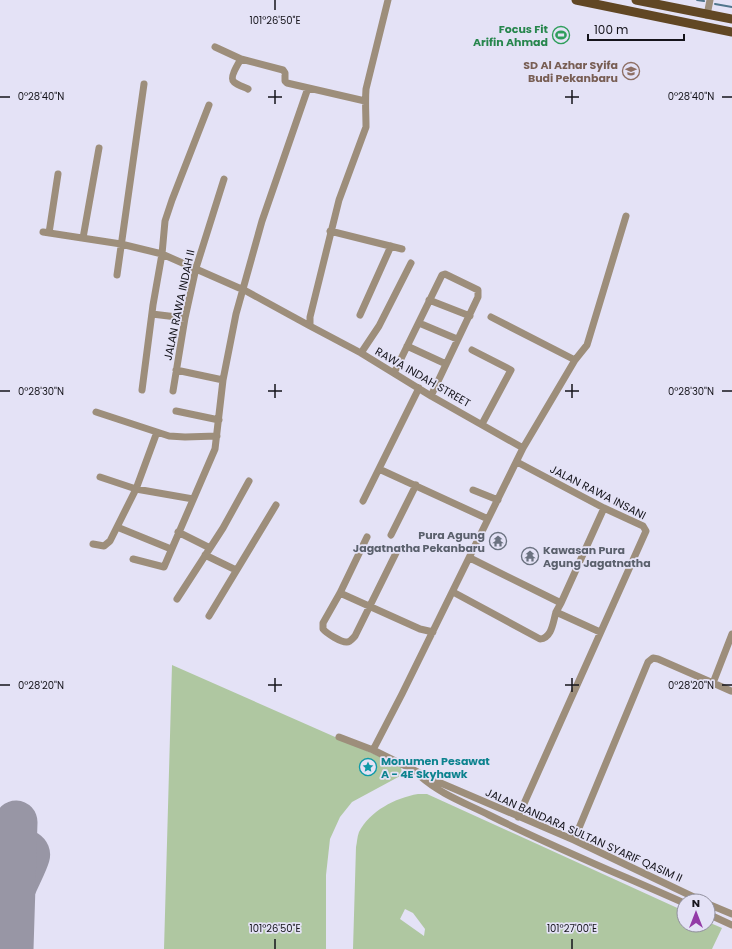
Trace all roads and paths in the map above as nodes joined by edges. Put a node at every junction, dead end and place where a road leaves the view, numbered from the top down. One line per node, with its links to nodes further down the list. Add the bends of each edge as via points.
1 (388, 0): 13 (street)
2 (576, 0): 7 (main road)
3 (636, 0): 5 (main road)
4 (710, 0): 5 (street)
5 (707, 15): 6 (main road)
6 (732, 19)
7 (732, 32)
8 (215, 47): 9 (street)
9 (241, 59): 11 (street, via 283,70 286,82); 12 (street, via 232,80)
10 (144, 84): 21 (street)
11 (308, 88): 13 (street); 28 (street, via 262,220)
12 (248, 89)
13 (365, 101): 19 (street, via 366,127)
14 (209, 105): 24 (street, via 168,210)
15 (99, 148): 20 (street)
16 (58, 174): 20 (street, RAWA INDAH STREET, via 46,233)
17 (224, 179): 26 (street, JALAN RAWA INDAH II)
18 (626, 216): 41 (street, via 591,334)
19 (330, 231): 22 (street); 36 (street)
20 (84, 238): 21 (street, RAWA INDAH STREET)
21 (121, 244): 24 (street, RAWA INDAH STREET); 27 (street)
22 (391, 246): 23 (street); 31 (street)
23 (402, 249)
24 (162, 254): 26 (street, RAWA INDAH STREET); 30 (street)
25 (411, 263): 40 (street, via 379,326)
26 (196, 268): 28 (street, RAWA INDAH STREET); 34 (street, JALAN RAWA INDAH II)
27 (117, 275)
28 (243, 289): 36 (street, RAWA INDAH STREET); 45 (street)
29 (429, 300): 32 (street); 32 (street, via 445,274 478,290 478,297); 35 (street)
30 (152, 314): 34 (street); 47 (street)
31 (360, 315)
32 (470, 316): 37 (street)
33 (491, 317): 41 (street)
34 (185, 318): 43 (street, JALAN RAWA INDAH II)
35 (419, 323): 37 (street); 38 (street)
36 (310, 326): 40 (street, RAWA INDAH STREET)
37 (458, 339): 42 (street)
38 (407, 346): 42 (street); 44 (street)
39 (472, 350): 53 (street, via 512,370)
40 (361, 353): 44 (street, RAWA INDAH STREET)
41 (575, 360): 56 (street)
42 (446, 364): 49 (street)
43 (176, 370): 45 (street); 48 (street, JALAN RAWA INDAH II)
44 (394, 373): 46 (street, RAWA INDAH STREET)
45 (223, 380): 52 (street)
46 (419, 388): 49 (street, RAWA INDAH STREET); 58 (street)
47 (142, 390)
48 (172, 391)
49 (431, 396): 53 (street, RAWA INDAH STREET)
50 (176, 411): 52 (street)
51 (96, 412): 54 (street)
52 (219, 420): 55 (street)
53 (482, 424): 56 (street, RAWA INDAH STREET)
54 (157, 432): 55 (street, via 177,437); 62 (street)
55 (217, 436): 64 (street, via 215,449)
56 (523, 448): 57 (street)
57 (517, 462): 65 (street); 68 (street, JALAN RAWA INSANI)
58 (379, 469): 61 (street); 66 (street)
59 (100, 477): 62 (street)
60 (249, 482): 75 (street)
61 (416, 485): 69 (street); 72 (street)
62 (136, 489): 64 (street); 70 (street)
63 (473, 490): 65 (street)
64 (193, 499): 71 (street)
65 (498, 500): 69 (street)
66 (363, 501)
67 (276, 505): 81 (street)
68 (604, 508): 85 (street); 90 (street, JALAN RAWA INSANI, via 643,526 646,531)
69 (488, 519): 79 (street)
70 (117, 527): 74 (street, via 107,545); 76 (street)
71 (178, 532): 75 (street); 76 (street)
72 (391, 535)
73 (367, 537): 83 (street)
74 (93, 544)
75 (210, 548): 78 (street)
76 (171, 549): 80 (street, via 164,567)
77 (398, 551): 86 (street)
78 (205, 555): 81 (street); 84 (street)
79 (470, 558): 82 (street); 85 (street)
80 (133, 559)
81 (236, 570): 88 (street)
82 (453, 592): 87 (street, via 540,639 545,639 549,635); 89 (street)
83 (340, 593): 86 (street); 86 (street, via 323,626 326,633 344,642 355,636)
84 (177, 599)
85 (560, 603): 87 (street)
86 (371, 606): 89 (street, via 420,629)
87 (556, 612): 90 (street)
88 (209, 616)
89 (433, 632): 95 (street)
90 (600, 632): 97 (street, JALAN RAWA INSANI)
91 (732, 634): 92 (street)
92 (713, 683): 93 (street); 98 (street, via 658,659 653,658 648,662)
93 (731, 691)
94 (339, 737): 95 (street)
95 (373, 750): 96 (street)
96 (411, 768): 97 (street, JALAN BANDARA SULTAN SYARIF QASIM II); 102 (street, JALAN BANDARA SULTAN SYARIF QASIM II, via 442,792)
97 (518, 817): 98 (street, JALAN BANDARA SULTAN SYARIF QASIM II)
98 (574, 840): 99 (street, JALAN BANDARA SULTAN SYARIF QASIM II)
99 (680, 890): 100 (street); 101 (street, JALAN BANDARA SULTAN SYARIF QASIM II)
100 (679, 893)
101 (686, 893)
102 (676, 900)
103 (716, 907): 104 (street)
104 (732, 914)
105 (716, 918): 106 (street)
106 (732, 925)

